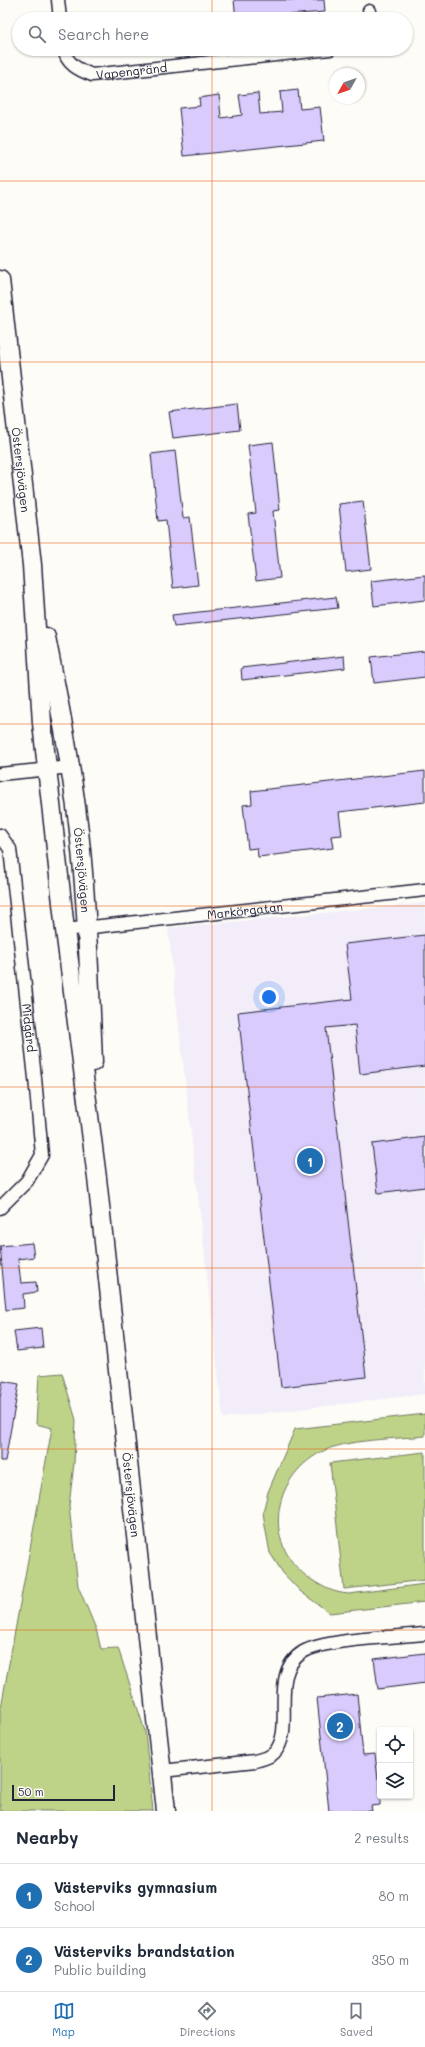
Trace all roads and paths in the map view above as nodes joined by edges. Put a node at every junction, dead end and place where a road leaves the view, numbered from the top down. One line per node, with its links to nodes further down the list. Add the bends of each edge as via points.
1 (58, 0): 2 (street)
2 (59, 12)
3 (65, 56): 4 (street, Vapengränd, via 72,65 92,75)
4 (266, 56)
5 (0, 280): 6 (main road, Östersjövägen)
6 (32, 565): 7 (main road, Östersjövägen); 8 (main road, Östersjövägen, via 42,723)
7 (71, 767): 8 (street); 12 (main road, Östersjövägen)
8 (48, 770): 9 (street); 13 (main road, Östersjövägen)
9 (0, 774)
10 (0, 836): 15 (street, Midgård, via 10,849 42,1155 27,1181)
11 (425, 890): 12 (street, Markörgatan)
12 (88, 928): 13 (street, Markörgatan); 14 (main road, Östersjövägen)
13 (65, 930): 14 (main road, Östersjövägen)
14 (97, 1178): 17 (main road, Östersjövägen)
15 (0, 1208)
16 (425, 1634): 17 (street, via 318,1645 302,1652 290,1665 283,1687 282,1735 274,1753 255,1761)
17 (162, 1771): 18 (main road, Östersjövägen)
18 (166, 1811)

